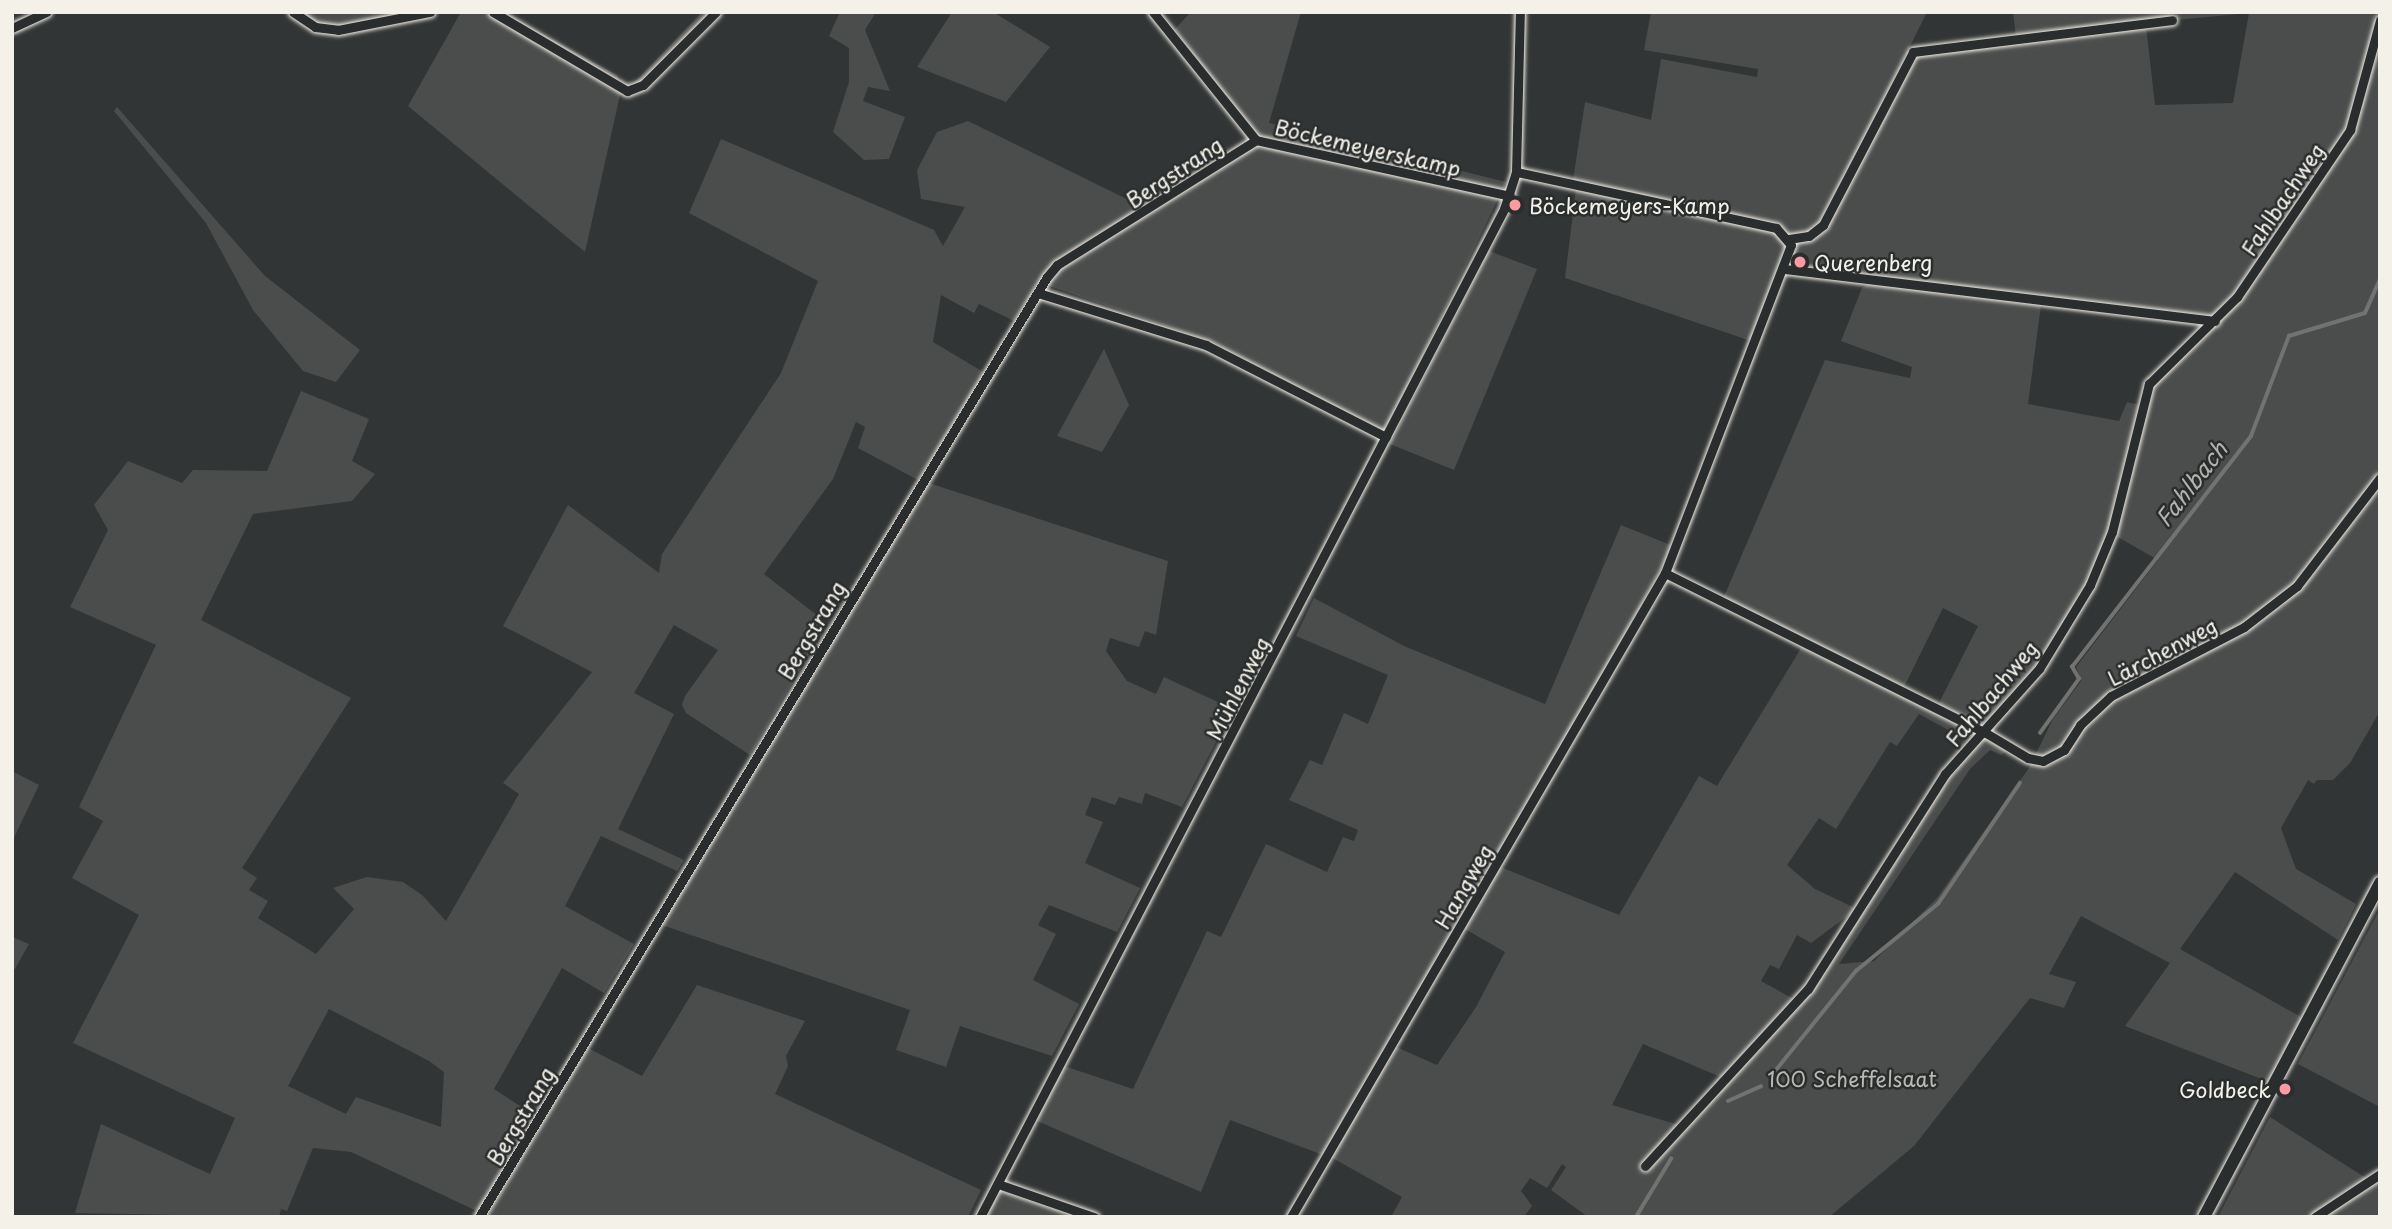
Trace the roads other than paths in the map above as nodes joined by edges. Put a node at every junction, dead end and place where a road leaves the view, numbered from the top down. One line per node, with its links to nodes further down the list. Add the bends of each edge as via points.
1 (47, 12): 10 (street, via 30,24)
2 (293, 12): 3 (street, via 315,27 338,30)
3 (430, 12)
4 (493, 12): 5 (street, via 627,91 634,91)
5 (716, 12)
6 (1153, 12): 11 (street, Böckemeyerskamp)
7 (1520, 12): 12 (street, Mühlenweg)
8 (2172, 20): 14 (street, via 1913,52 1824,225 1809,236)
9 (2380, 20): 17 (street, Fahlbachweg, via 2350,130 2237,298)
10 (12, 28)
11 (1256, 140): 13 (street, Böckemeyerskamp); 16 (street, Bergstrang, via 1057,265)
12 (1516, 172): 13 (street, Mühlenweg); 14 (street, via 1776,228)
13 (1510, 196): 18 (street, Mühlenweg)
14 (1789, 239): 15 (street, Hangweg)
15 (1785, 269): 17 (street); 20 (street, Hangweg)
16 (1038, 293): 18 (street, via 1206,345); 26 (street, Bergstrang)
17 (2215, 321): 21 (street, Fahlbachweg, via 2149,384 2112,533 2091,584 2039,668)
18 (1386, 438): 25 (street, Mühlenweg)
19 (2380, 478): 21 (street, Lärchenweg, via 2297,586 2236,632 2111,696 2080,725 2064,750 2043,761 2028,758)
20 (1665, 573): 21 (street, Lärchenweg); 29 (street, Hangweg)
21 (1986, 733): 23 (street, Fahlbachweg, via 1945,774 1808,989)
22 (2380, 883): 30 (street)
23 (1645, 1166)
24 (2380, 1174): 31 (street)
25 (998, 1184): 27 (street, Mühlenweg); 28 (street)
26 (479, 1217)
27 (981, 1217)
28 (1094, 1217)
29 (1291, 1217)
30 (2204, 1217)
31 (2315, 1217)

